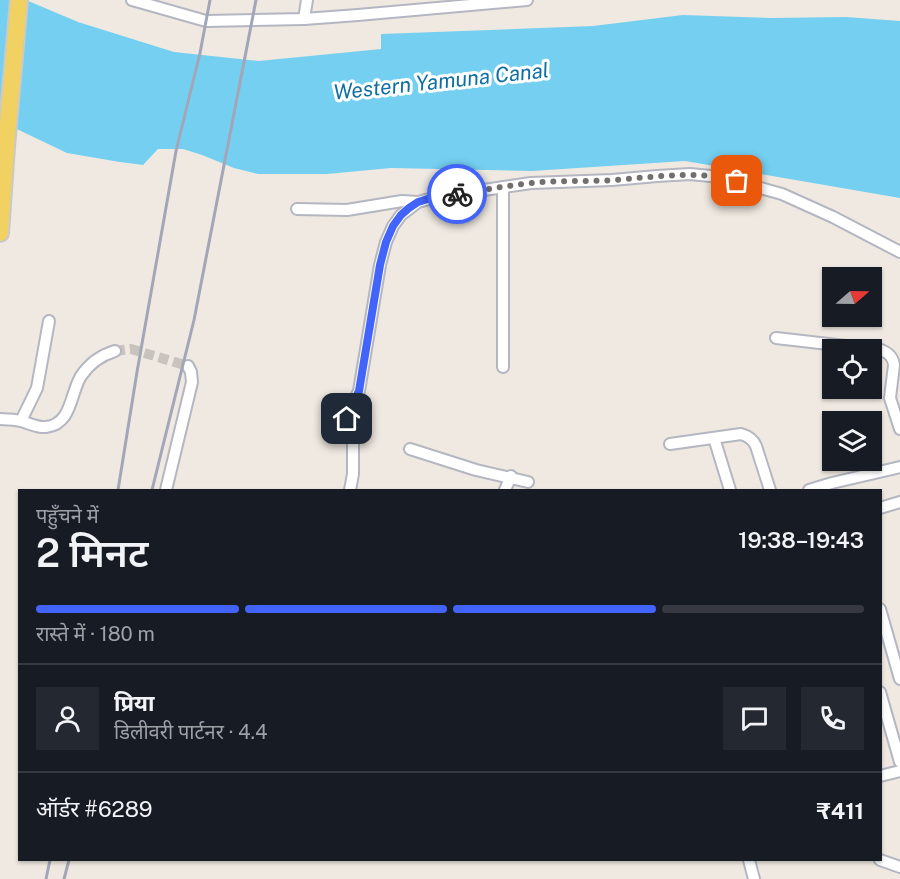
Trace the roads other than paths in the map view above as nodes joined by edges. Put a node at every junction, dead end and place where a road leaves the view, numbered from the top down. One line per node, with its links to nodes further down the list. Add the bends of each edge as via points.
1 (19, 0): 12 (main road)
2 (132, 0): 8 (street, via 206,21)
3 (307, 0): 8 (street)
4 (400, 0): 7 (street)
5 (527, 0): 6 (street)
6 (452, 3): 7 (street)
7 (399, 12): 8 (street)
8 (304, 19)
9 (503, 187): 10 (street); 13 (street, via 668,175 721,177 782,194); 18 (street)
10 (418, 202): 11 (street, via 347,210); 29 (street, via 393,226 380,265 359,391 347,419 353,443)
11 (297, 209)
12 (0, 233)
13 (900, 252)
14 (49, 321): 20 (street, via 37,388)
15 (776, 338): 21 (street, via 890,354 894,361 890,398)
16 (115, 351): 20 (street, via 86,369 60,423 39,427)
17 (188, 366): 28 (street, via 192,382)
18 (503, 367)
19 (0, 420): 20 (street)
20 (21, 421)
21 (900, 429)
22 (714, 438): 23 (street); 31 (street); 32 (street, via 741,434 752,439)
23 (670, 444)
24 (410, 449): 26 (street)
25 (900, 467): 33 (street)
26 (511, 477): 27 (street); 30 (street)
27 (528, 482)
28 (166, 489)
29 (350, 489)
30 (505, 489)
31 (730, 489)
32 (770, 489)
33 (812, 489)
34 (900, 502): 35 (street)
35 (882, 507)
36 (882, 615): 38 (street)
37 (900, 628): 38 (street)
38 (888, 633): 39 (street)
39 (900, 679)
40 (882, 699): 41 (street)
41 (900, 762)
42 (900, 771): 43 (street)
43 (882, 776)
44 (749, 861): 47 (street)
45 (882, 861): 46 (street)
46 (900, 867)
47 (754, 879)

